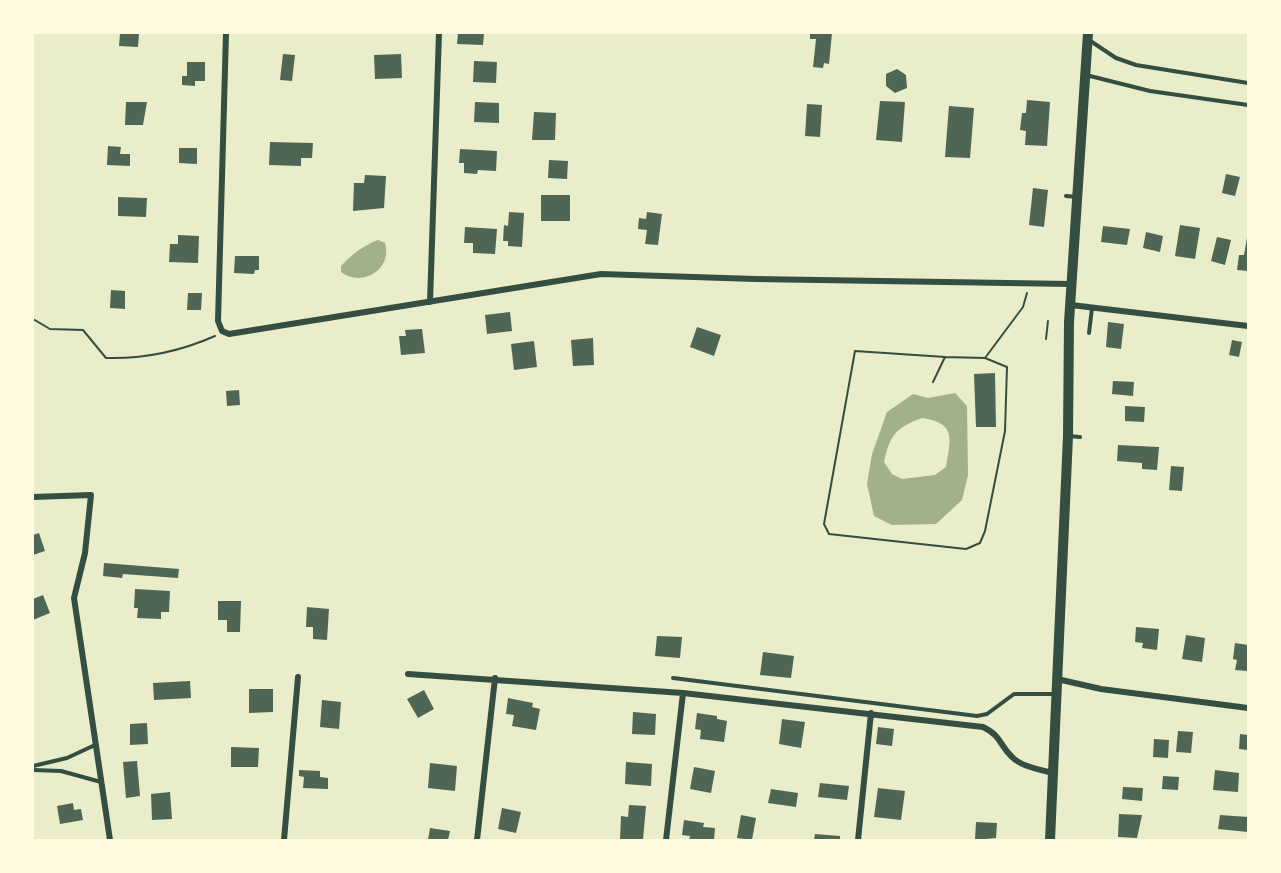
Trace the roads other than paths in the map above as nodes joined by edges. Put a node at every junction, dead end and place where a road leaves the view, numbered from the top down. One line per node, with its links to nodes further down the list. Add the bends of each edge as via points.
1 (226, 33): 8 (street, via 218,321 222,331 229,334)
2 (439, 33): 8 (street)
3 (1088, 36): 4 (main road); 5 (lane, via 1116,58 1136,64)
4 (1085, 75): 6 (lane, via 1149,91); 7 (main road, via 1079,88)
5 (1248, 83)
6 (1248, 105)
7 (1071, 284): 8 (street, via 600,274); 9 (main road)
8 (430, 302)
9 (1071, 305): 10 (street); 13 (main road)
10 (1092, 308): 11 (street); 12 (lane)
11 (1248, 326)
12 (1089, 333)
13 (1068, 436): 14 (lane); 20 (main road)
14 (1080, 437)
15 (33, 497): 25 (street, via 91,495 85,553 74,598)
16 (408, 674): 18 (street)
17 (298, 676): 30 (street)
18 (495, 678): 21 (street); 31 (street)
19 (673, 678): 22 (lane, via 977,716 987,714 1014,694)
20 (1057, 679): 22 (main road); 23 (street, via 1101,689)
21 (683, 693): 24 (street); 32 (street)
22 (1056, 694): 27 (main road)
23 (1248, 708)
24 (871, 713): 27 (street, via 983,728 996,733 1012,757); 33 (street)
25 (95, 745): 26 (lane); 28 (street)
26 (33, 768): 28 (lane)
27 (1052, 773): 34 (main road)
28 (101, 782): 29 (street)
29 (110, 840)
30 (284, 840)
31 (477, 840)
32 (666, 840)
33 (858, 840)
34 (1050, 840)

